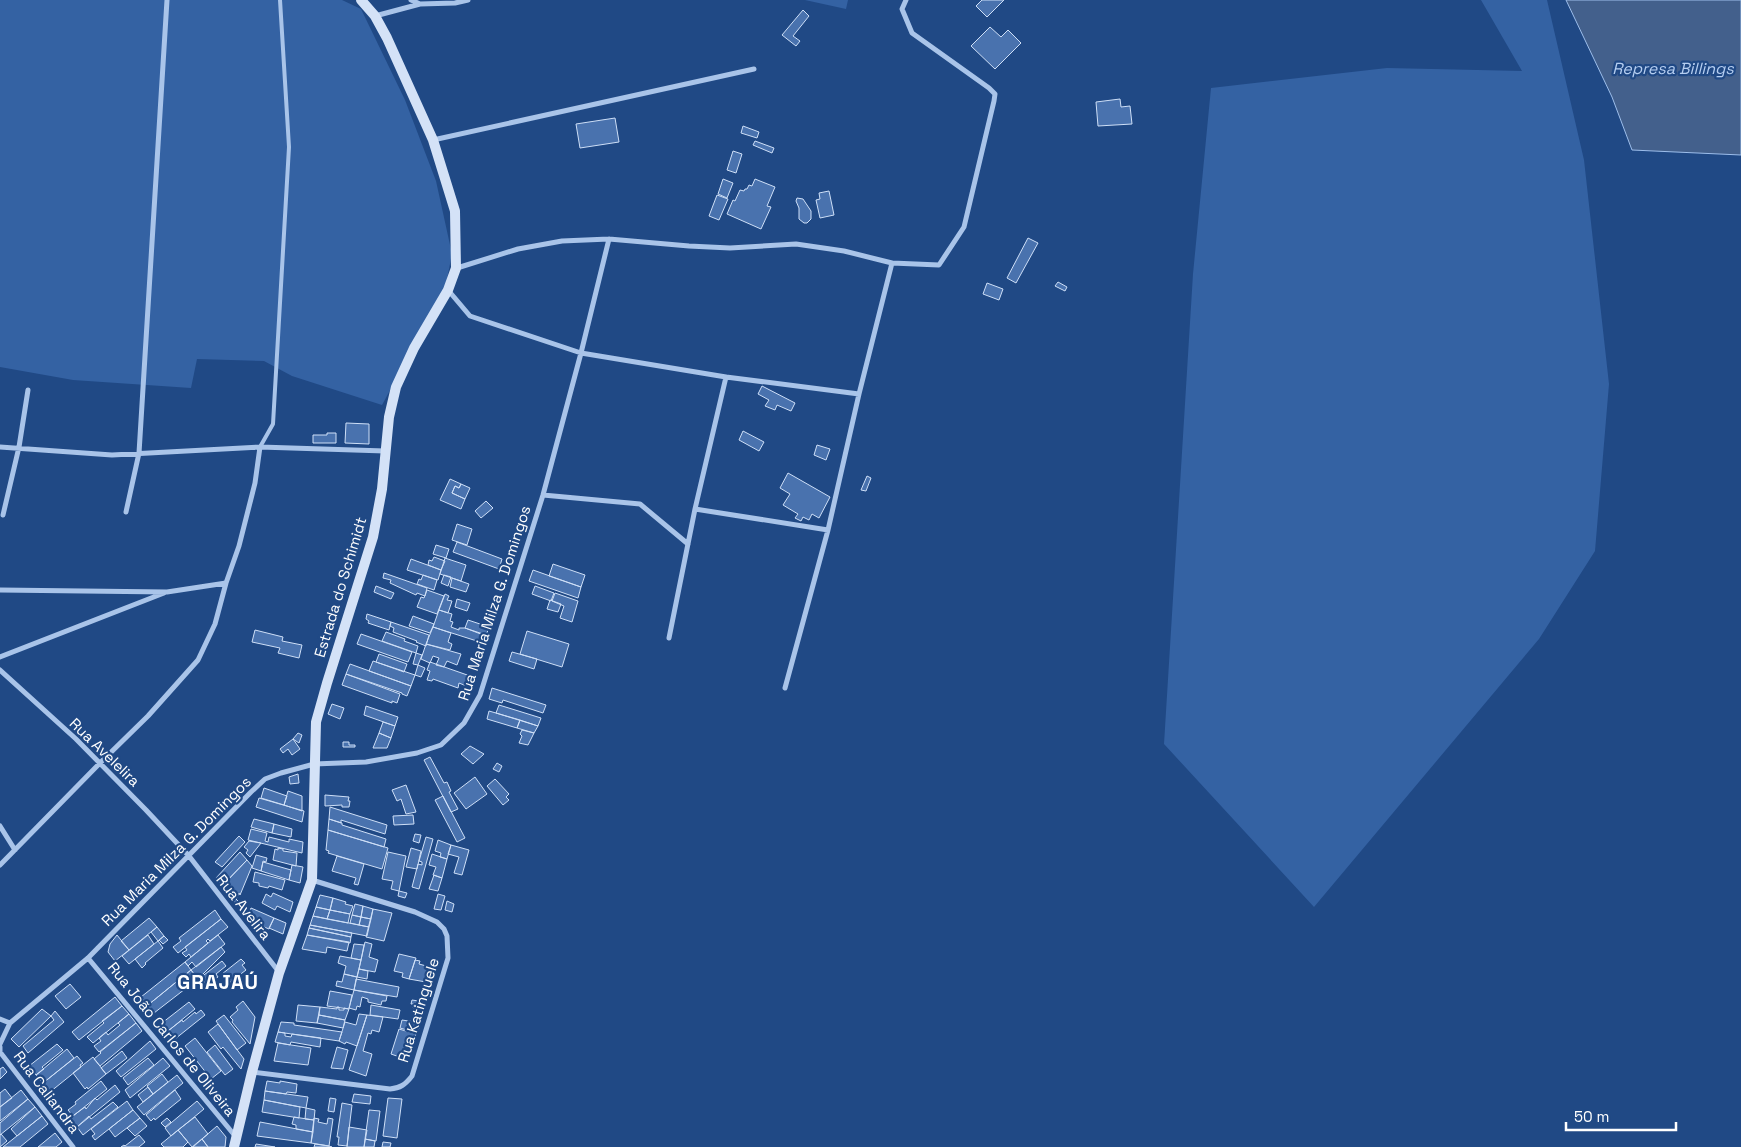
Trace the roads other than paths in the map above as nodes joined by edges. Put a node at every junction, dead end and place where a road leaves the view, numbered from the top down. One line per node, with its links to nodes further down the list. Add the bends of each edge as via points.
1 (167, 0): 23 (street)
2 (280, 0): 20 (lane, via 288,147 273,424)
3 (361, 0): 8 (street, Estrada do Schimidt)
4 (411, 0): 7 (street)
5 (468, 0): 7 (street)
6 (906, 0): 12 (street, via 902,9 912,33 989,88 994,94 994,101 964,227 939,265)
7 (420, 4): 8 (street)
8 (375, 16): 10 (street, Estrada do Schimidt)
9 (754, 69): 10 (street)
10 (433, 140): 13 (street, Estrada do Schimidt, via 455,212)
11 (609, 239): 12 (street, via 730,248 796,244); 13 (street, via 562,241 518,249); 15 (street, Rua Maria Milza G. Domingos)
12 (892, 263): 18 (street)
13 (456, 268): 14 (street, Estrada do Schimidt)
14 (448, 290): 15 (street, via 470,316); 22 (street, Estrada do Schimidt, via 414,348 396,387)
15 (581, 353): 16 (street); 24 (street, Rua Maria Milza G. Domingos)
16 (726, 376): 18 (street); 25 (street)
17 (28, 390): 21 (street)
18 (859, 394): 28 (street)
19 (0, 447): 21 (street)
20 (260, 447): 22 (street); 23 (street); 30 (street, via 247,518)
21 (19, 448): 23 (street, via 112,455); 27 (street)
22 (385, 450): 38 (street, Estrada do Schimidt, via 373,537 326,683 316,722)
23 (139, 453): 26 (street)
24 (543, 495): 29 (street, via 640,504); 38 (street, Rua Maria Milza G. Domingos, via 480,695 464,724 441,745 417,753 366,762)
25 (695, 509): 28 (street); 29 (street)
26 (126, 512)
27 (3, 515)
28 (828, 530): 36 (street)
29 (688, 544): 33 (street)
30 (226, 582): 32 (street); 37 (street, via 215,624 198,660)
31 (0, 590): 32 (street)
32 (167, 592): 34 (street)
33 (669, 638)
34 (0, 657)
35 (0, 670): 37 (street, Rua Avelelira)
36 (785, 688)
37 (100, 763): 40 (street); 41 (street, Rua Avelelira)
38 (314, 764): 41 (street, Rua Maria Milza G. Domingos, via 265,779); 43 (street, Estrada do Schimidt)
39 (0, 826): 40 (street)
40 (15, 850): 42 (street)
41 (188, 856): 44 (street, Rua Maria Milza G. Domingos); 45 (street, Rua Avelira)
42 (0, 865)
43 (312, 880): 45 (street, Estrada do Schimidt); 50 (street, Rua Katinguele, via 416,912 444,929 448,958 415,1067 406,1084 390,1089)
44 (88, 958): 47 (street, Rua Maria Milza G. Domingos); 51 (street, Rua João Carlos de Oliveira)
45 (279, 973): 50 (street, Estrada do Schimidt)
46 (0, 1019): 47 (street)
47 (10, 1023): 48 (street, Rua Maria Milza G. Domingos)
48 (0, 1045): 49 (street, Rua Maria Milza G. Domingos)
49 (0, 1052): 52 (street, Rua Caliandra)
50 (252, 1072): 51 (street, Estrada do Schimidt)
51 (235, 1142)
52 (73, 1147)

